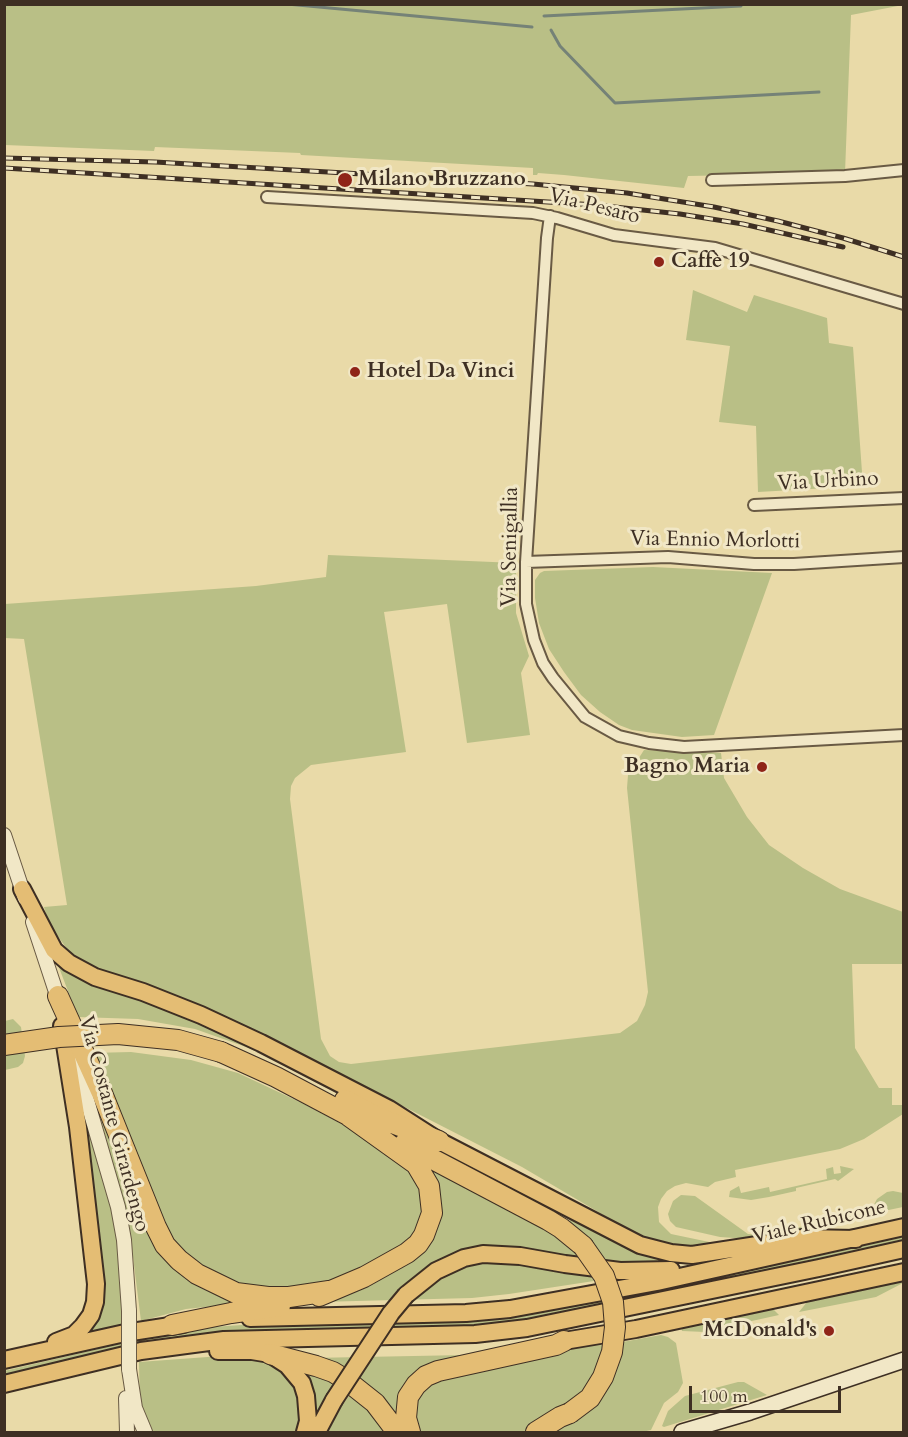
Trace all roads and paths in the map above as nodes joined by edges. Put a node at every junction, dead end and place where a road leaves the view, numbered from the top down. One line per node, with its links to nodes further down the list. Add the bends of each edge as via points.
1 (903, 170): 2 (street)
2 (712, 180)
3 (267, 197): 4 (street, Via Pesaro)
4 (550, 216): 5 (street, Via Pesaro, via 614,236 715,248); 9 (street, Via Senigallia)
5 (903, 304)
6 (903, 498): 7 (street, Via Urbino)
7 (754, 505)
8 (903, 557): 9 (street, Via Ennio Morlotti, via 754,564 668,556)
9 (526, 562): 10 (street, Via Senigallia, via 529,622 543,663 585,717 619,736 684,747)
10 (903, 735)
11 (4, 835): 12 (street, Via Costante Girardengo)
12 (22, 889): 13 (street, Via Costante Girardengo); 17 (highway, via 54,950 69,963 261,1043 389,1109)
13 (58, 996): 25 (highway, via 165,1245 197,1274 236,1293 289,1297); 31 (highway, via 92,1235 95,1302 74,1335); 33 (street, Via Costante Girardengo, bridge, via 118,1207 126,1260)
14 (4, 1045): 15 (highway, bridge, via 118,1034 178,1040)
15 (220, 1052): 16 (highway); 17 (highway, via 291,1073 379,1118)
16 (348, 1116): 25 (highway, via 416,1164 429,1186 432,1213 424,1235 407,1253); 35 (highway, bridge, via 561,1228 584,1246 604,1276 613,1302 615,1326 612,1352 603,1377 590,1398)
17 (439, 1141): 20 (highway, via 622,1237 655,1250 692,1255 802,1238)
18 (903, 1219): 19 (highway)
19 (895, 1229): 20 (highway, Viale Rubicone)
20 (856, 1239): 23 (highway, Viale Rubicone)
21 (903, 1249): 22 (highway)
22 (864, 1258): 26 (highway, via 744,1293); 29 (highway, via 568,1321 502,1331 257,1338)
23 (744, 1263): 27 (highway, via 499,1310 280,1317); 39 (highway, bridge, via 644,1271 573,1266 520,1256 483,1254 464,1258 436,1271 406,1294)
24 (903, 1272): 26 (highway)
25 (329, 1291): 27 (highway, via 295,1304)
26 (671, 1322): 28 (highway)
27 (172, 1325): 31 (highway)
28 (564, 1341): 41 (highway, via 426,1376 408,1397 406,1418)
29 (160, 1348): 30 (highway); 34 (highway)
30 (270, 1354): 38 (highway, via 287,1365 302,1383 308,1411); 40 (highway, via 333,1372 367,1394)
31 (8, 1359)
32 (903, 1360): 44 (main road)
33 (129, 1370): 36 (street, Via Costante Girardengo); 37 (street, via 135,1408)
34 (4, 1384)
35 (570, 1413): 42 (highway); 43 (highway)
36 (127, 1432)
37 (145, 1432)
38 (305, 1432)
39 (317, 1432)
40 (397, 1432)
41 (410, 1432)
42 (536, 1432)
43 (549, 1432)
44 (681, 1432)

